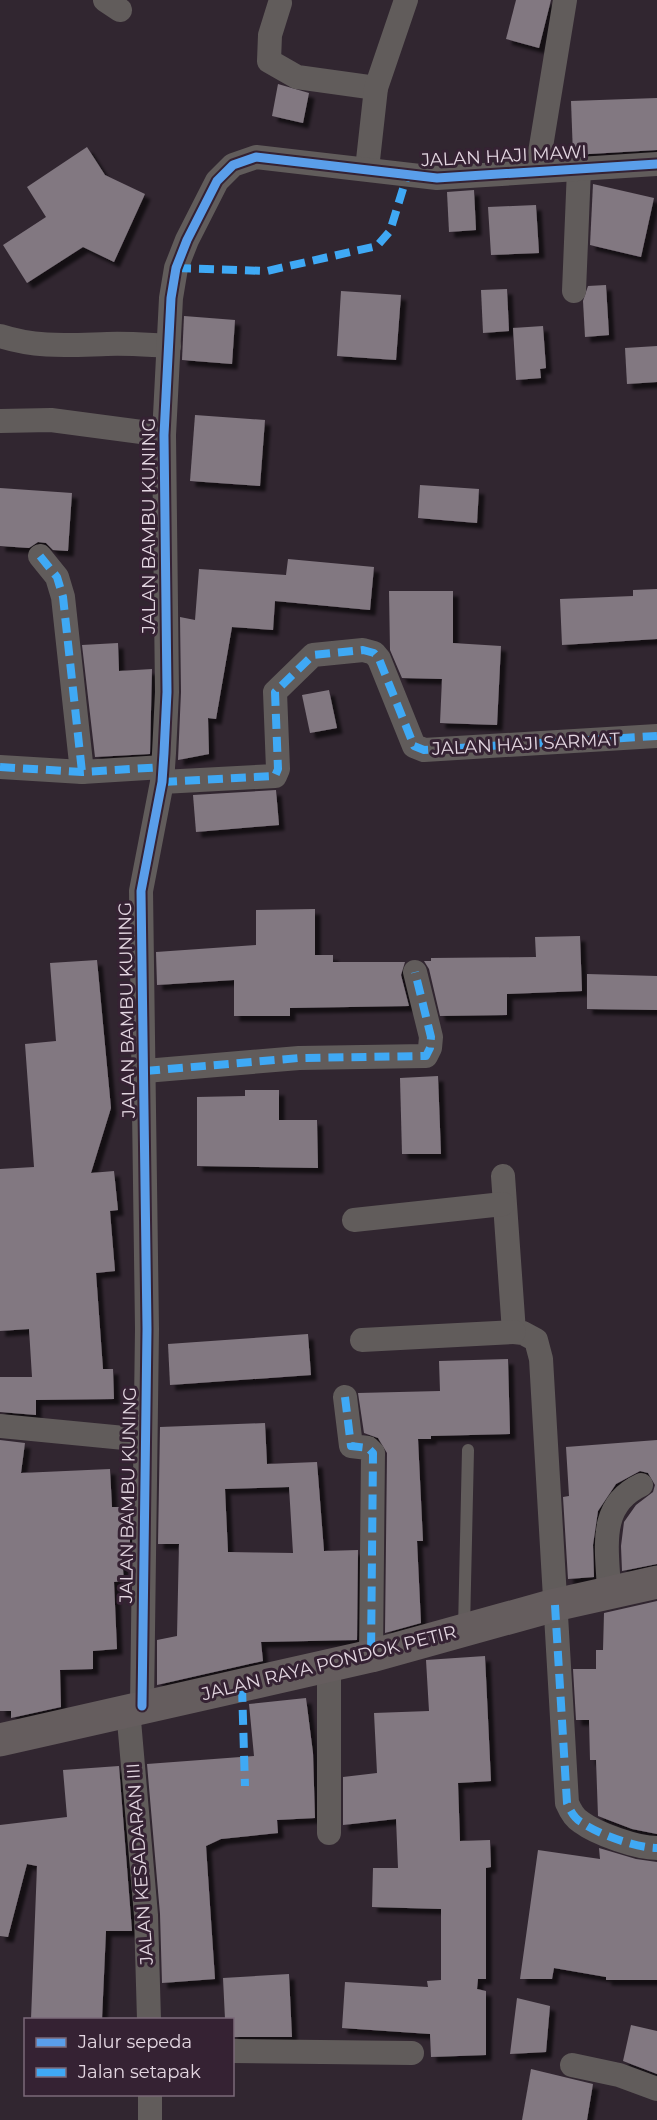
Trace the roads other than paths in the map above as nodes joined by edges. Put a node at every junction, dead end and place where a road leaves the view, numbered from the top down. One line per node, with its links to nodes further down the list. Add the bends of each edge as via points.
1 (406, 0): 4 (street)
2 (565, 0): 8 (street)
3 (280, 3): 4 (street, via 270,35 269,61 297,77)
4 (376, 88): 6 (street)
5 (657, 164): 7 (street, JALAN HAJI MAWI)
6 (367, 169): 8 (street, JALAN HAJI MAWI, via 437,178); 9 (street, JALAN HAJI MAWI, via 256,157 233,165)
7 (579, 169): 8 (street, JALAN HAJI MAWI); 10 (street)
8 (537, 171)
9 (217, 181): 12 (street, JALAN BAMBU KUNING, via 176,268)
10 (574, 291)
11 (0, 336): 12 (street, via 46,346)
12 (169, 346): 14 (street, JALAN BAMBU KUNING)
13 (0, 421): 14 (street, via 51,420)
14 (164, 435): 19 (street, JALAN BAMBU KUNING, via 167,692)
15 (40, 556): 18 (street, via 57,578 63,597)
16 (657, 736): 19 (street, JALAN HAJI SARMAT, via 424,750 414,746 379,659 363,650 310,656 275,692 275,776)
17 (0, 767): 18 (street)
18 (82, 772): 19 (street)
19 (163, 775): 21 (street, JALAN BAMBU KUNING, via 141,891)
20 (415, 972): 21 (street, via 430,1037 426,1056 299,1058)
21 (145, 1071): 29 (street, JALAN BAMBU KUNING)
22 (503, 1176): 23 (street)
23 (503, 1204): 24 (street); 25 (street)
24 (354, 1220)
25 (514, 1332): 26 (street); 34 (street, via 523,1332 536,1340 541,1359)
26 (362, 1340)
27 (345, 1397): 36 (street, via 351,1446 368,1448 373,1454)
28 (0, 1426): 29 (street)
29 (145, 1440): 38 (street, JALAN BAMBU KUNING)
30 (468, 1450): 35 (lane)
31 (641, 1485): 33 (street, via 615,1503 607,1527)
32 (657, 1582): 33 (main road, JALAN RAYA PONDOK PETIR)
33 (609, 1593): 34 (main road, JALAN RAYA PONDOK PETIR)
34 (555, 1605): 35 (main road, JALAN RAYA PONDOK PETIR); 41 (street, via 567,1803 581,1822 615,1838)
35 (464, 1630): 36 (main road, JALAN RAYA PONDOK PETIR)
36 (371, 1656): 37 (main road, JALAN RAYA PONDOK PETIR)
37 (329, 1666): 38 (main road, JALAN RAYA PONDOK PETIR); 40 (street)
38 (135, 1708): 39 (main road, JALAN RAYA PONDOK PETIR); 42 (street, JALAN KESADARAN III)
39 (0, 1740)
40 (328, 1833)
41 (657, 1848)
42 (149, 2018)
43 (234, 2051): 44 (street)
44 (412, 2053)
45 (572, 2065): 46 (street, via 619,2075)
46 (657, 2089)
47 (150, 2096): 48 (street)
48 (150, 2120)

